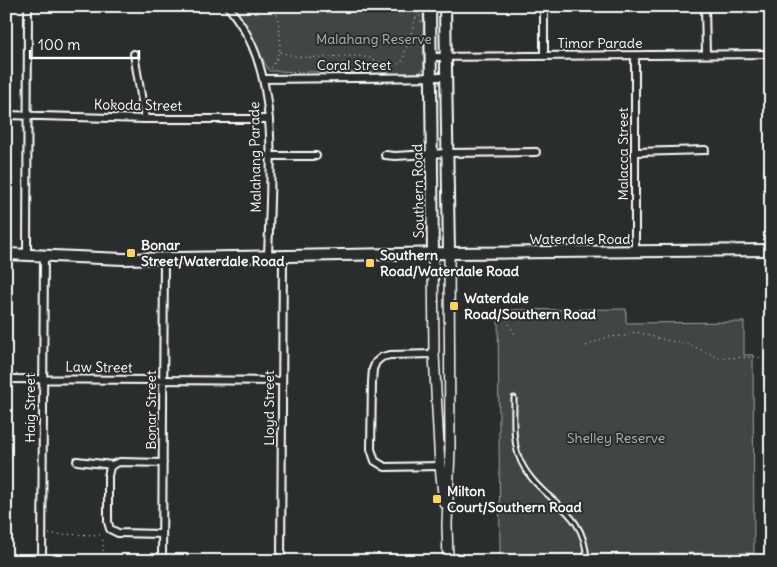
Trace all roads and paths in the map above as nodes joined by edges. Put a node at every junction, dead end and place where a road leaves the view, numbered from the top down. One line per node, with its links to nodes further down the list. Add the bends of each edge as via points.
1 (28, 6): 24 (street)
2 (228, 6): 22 (street, Malahang Parade, via 252,45)
3 (275, 6): 11 (path)
4 (418, 6): 9 (path)
5 (430, 6): 18 (main road, Southern Road)
6 (445, 6): 16 (main road, Southern Road)
7 (544, 6): 15 (street)
8 (705, 6): 13 (street)
9 (418, 10): 10 (path); 11 (path, via 402,62 395,66 367,56 307,58)
10 (424, 25)
11 (280, 52): 19 (path)
12 (134, 54): 26 (street)
13 (706, 54): 14 (street, Timor Parade); 17 (street, Timor Parade)
14 (771, 54)
15 (544, 55): 16 (street, Timor Parade); 17 (street, Timor Parade)
16 (445, 56): 18 (street, Timor Parade); 21 (main road, Southern Road)
17 (635, 56): 29 (street, Malacca Street)
18 (430, 57): 20 (main road, Southern Road)
19 (271, 68)
20 (430, 77): 21 (street, Coral Street); 22 (street, Coral Street); 31 (main road, Southern Road)
21 (446, 77): 30 (main road, Southern Road)
22 (263, 78): 25 (street, Malahang Parade)
23 (6, 115): 24 (street, Kokoda Street)
24 (28, 116): 26 (street, Kokoda Street); 40 (street)
25 (269, 118): 26 (street, Kokoda Street); 33 (street, Malahang Parade)
26 (145, 119)
27 (706, 150): 29 (street)
28 (536, 152): 30 (street)
29 (636, 152): 36 (street, Malacca Street)
30 (447, 153): 31 (street); 37 (main road, Southern Road)
31 (431, 154): 32 (street); 39 (main road, Southern Road)
32 (385, 155)
33 (270, 156): 34 (street); 42 (street, Malahang Parade)
34 (316, 156)
35 (769, 251): 36 (main road, Waterdale Road)
36 (635, 252): 37 (main road, Waterdale Road)
37 (449, 253): 39 (main road, Waterdale Road); 59 (main road, Southern Road)
38 (6, 254): 40 (main road, Waterdale Road)
39 (432, 254): 43 (main road, Waterdale Road); 48 (main road, Southern Road)
40 (27, 255): 41 (main road, Waterdale Road)
41 (44, 256): 44 (main road, Waterdale Road); 51 (street, Haig Street)
42 (268, 256): 43 (main road, Waterdale Road); 44 (main road, Waterdale Road)
43 (283, 256): 53 (street, Lloyd Street)
44 (164, 258): 52 (street, Bonar Street)
45 (495, 311): 46 (path, via 506,318)
46 (515, 334)
47 (586, 346): 49 (path, via 607,337 637,332 692,345 719,358)
48 (434, 354): 58 (main road, Southern Road); 58 (street, via 390,355 376,362 372,382 371,449 375,461 385,467)
49 (771, 357)
50 (6, 379): 51 (street, Law Street)
51 (43, 379): 52 (street, Law Street); 62 (street, Haig Street)
52 (163, 380): 53 (street, Law Street); 56 (street, Bonar Street)
53 (282, 381): 65 (street, Lloyd Street)
54 (514, 398): 67 (lane, via 516,442 521,463 539,488 575,521 584,540)
55 (77, 461): 57 (street)
56 (163, 463): 57 (street, via 120,462); 61 (street, Bonar Street)
57 (112, 465): 61 (street, via 108,476 110,529 118,533)
58 (440, 466): 59 (main road, Southern Road)
59 (447, 526): 66 (main road, Southern Road)
60 (49, 534): 63 (path, via 103,535)
61 (162, 534): 64 (street, Bonar Street)
62 (42, 561)
63 (103, 561)
64 (162, 561)
65 (281, 561)
66 (448, 561)
67 (587, 561)

